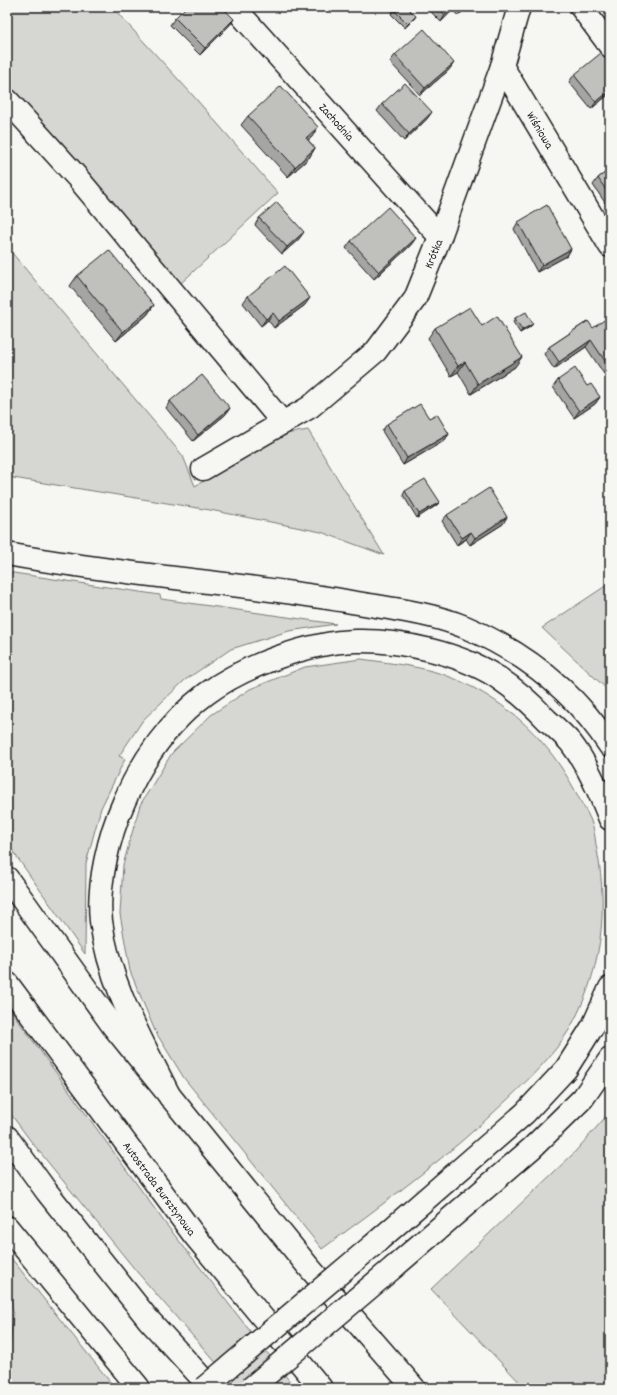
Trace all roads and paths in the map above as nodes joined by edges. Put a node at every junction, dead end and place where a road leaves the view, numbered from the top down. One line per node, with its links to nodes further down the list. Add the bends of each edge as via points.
1 (234, 7): 7 (main road, Zachodnia)
2 (519, 7): 5 (main road)
3 (581, 7): 4 (main road)
4 (610, 46)
5 (502, 66): 7 (main road, Krótka); 8 (main road, Wiśniowa)
6 (7, 100): 9 (main road, via 76,176)
7 (440, 237): 9 (main road, Krótka, via 415,299 376,351 310,407)
8 (610, 246)
9 (283, 422): 10 (main road, Krótka)
10 (203, 469)
11 (7, 554): 12 (main road, via 59,564 317,596 417,613 464,627 511,650 553,679 593,720)
12 (610, 746)
13 (610, 819): 18 (main road, via 597,787 571,743 532,704 496,677 451,656 409,646 356,641 306,648 256,665 206,694 170,727 136,774 114,824 103,872 101,920 110,963 125,1009)
14 (7, 878): 18 (main road, via 113,1026)
15 (7, 983): 25 (main road, Autostrada Bursztynowa, via 194,1235)
16 (610, 988): 22 (main road, bridge, via 593,1026 566,1069 525,1113)
17 (610, 1059): 24 (main road, bridge, via 583,1098 532,1148)
18 (170, 1097): 26 (main road, via 307,1265)
19 (7, 1137): 23 (main road, via 47,1192 148,1319)
20 (7, 1227): 21 (main road)
21 (139, 1388)
22 (204, 1388)
23 (211, 1388)
24 (251, 1388)
25 (321, 1388)
26 (414, 1388)

